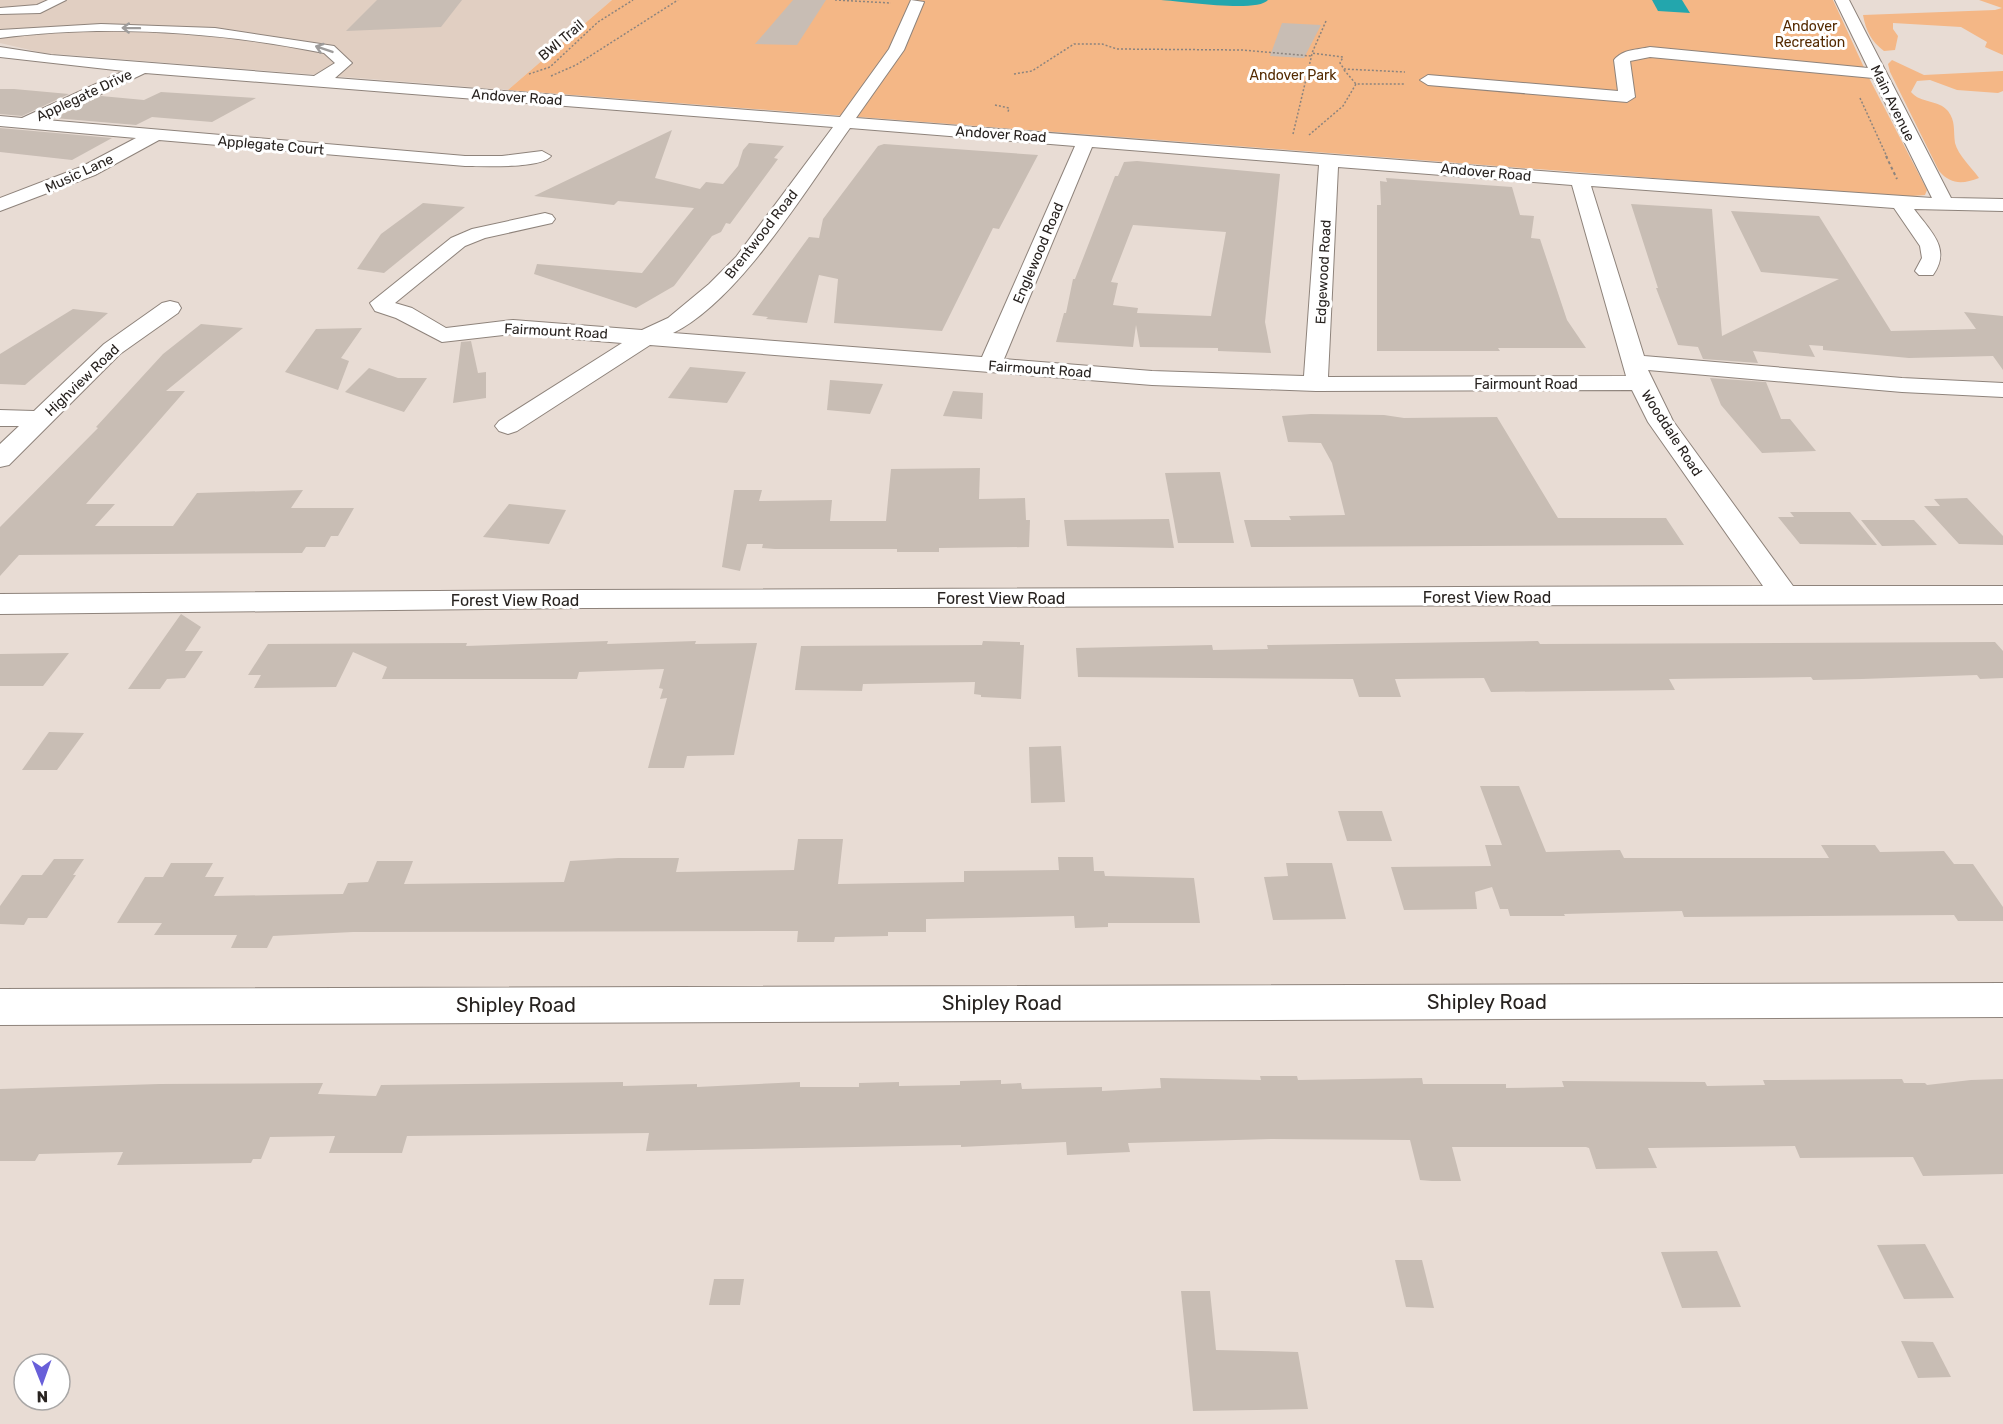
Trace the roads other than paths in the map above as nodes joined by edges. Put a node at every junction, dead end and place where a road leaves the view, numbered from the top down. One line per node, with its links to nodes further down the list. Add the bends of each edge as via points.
1 (16, 0): 5 (street)
2 (59, 0): 5 (street, via 40,9)
3 (1842, 0): 9 (street, Main Avenue)
4 (916, 4): 13 (street, Brentwood Road, via 896,50)
5 (0, 10)
6 (0, 34): 11 (street, one-way to 6, via 340,69 344,63 339,56 329,49 252,35 124,28)
7 (0, 52): 8 (street, Andover Road)
8 (143, 68): 11 (street, Andover Road); 14 (street, Applegate Drive)
9 (1879, 74): 10 (street, via 1650,52 1622,60 1628,97); 22 (street, Main Avenue)
10 (1428, 80)
11 (317, 81): 13 (street, Andover Road, via 518,86)
12 (0, 121): 14 (street, Applegate Court)
13 (846, 122): 16 (street, Andover Road); 27 (street, Brentwood Road, via 743,261 676,323)
14 (26, 123): 15 (street, Applegate Court)
15 (155, 135): 17 (street, Applegate Court, via 465,161); 21 (street, Music Lane, via 88,171)
16 (1086, 140): 18 (street, Andover Road); 28 (street, Englewood Road)
17 (542, 156)
18 (1329, 159): 19 (street, Andover Road); 30 (street, Edgewood Road)
19 (1581, 180): 20 (street, Andover Road); 29 (street, Wooddale Road)
20 (1900, 203): 22 (street, Andover Road); 25 (street, via 1930,246 1932,258)
21 (0, 205)
22 (1944, 205): 23 (street, Andover Road)
23 (2003, 205)
24 (545, 219): 27 (street, Fairmount Road, via 479,233 458,242 381,303 442,335 513,327)
25 (1926, 271)
26 (170, 308): 33 (street, Highview Road, via 112,349)
27 (647, 337): 28 (street, Fairmount Road); 34 (street, Brentwood Road)
28 (990, 365): 30 (street, Fairmount Road, via 1152,378)
29 (1637, 373): 30 (street, Fairmount Road); 31 (street, Fairmount Road); 37 (street, Wooddale Road, via 1661,422)
30 (1316, 384)
31 (2003, 390)
32 (0, 418): 33 (street)
33 (42, 419): 35 (street, Highview Road)
34 (508, 426)
35 (0, 459)
36 (2003, 595): 37 (street, Forest View Road)
37 (1785, 596): 38 (street, Forest View Road)
38 (0, 604)
39 (2003, 1000): 40 (street, Shipley Road)
40 (0, 1007)

